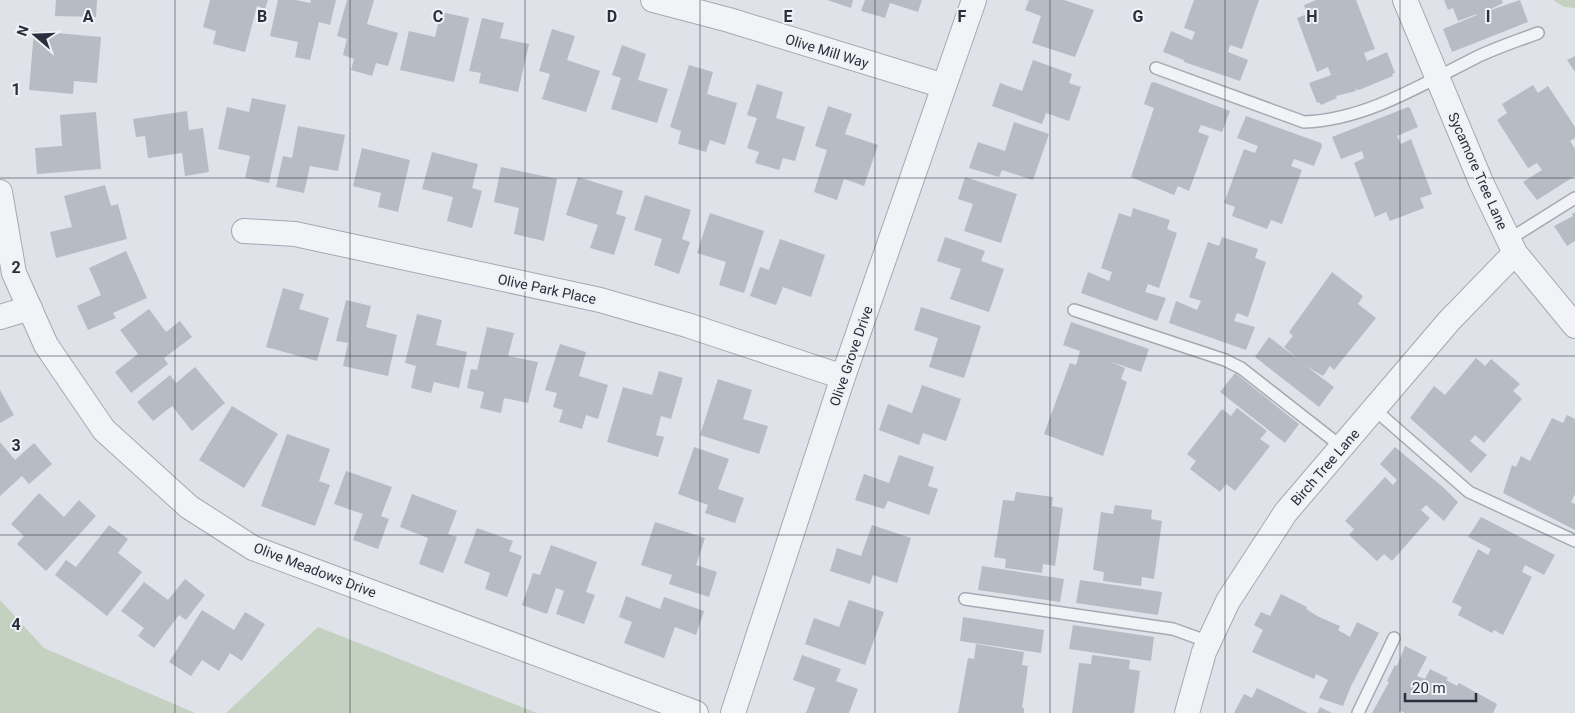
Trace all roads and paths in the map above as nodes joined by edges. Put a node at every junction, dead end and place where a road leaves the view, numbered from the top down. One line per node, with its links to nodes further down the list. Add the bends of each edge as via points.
1 (653, 0): 7 (street, Olive Mill Way)
2 (974, 0): 7 (street, Olive Grove Drive)
3 (1405, 0): 6 (street, Sycamore Tree Lane)
4 (1538, 33): 6 (lane, via 1476,58)
5 (1156, 68): 6 (lane, via 1304,122 1352,115)
6 (1438, 79): 11 (street, Sycamore Tree Lane)
7 (944, 86): 16 (street, Olive Grove Drive)
8 (0, 192): 12 (street, Olive Meadows Drive, via 14,272)
9 (1575, 198): 11 (lane)
10 (244, 231): 16 (street, Olive Park Place, via 295,234 600,300 688,325)
11 (1511, 247): 15 (street, Sycamore Tree Lane); 17 (street, Birch Tree Lane)
12 (30, 308): 14 (street); 23 (street, Olive Meadows Drive, via 46,345 104,430 189,507 253,548)
13 (1074, 310): 18 (lane, via 1241,368)
14 (0, 317)
15 (1575, 326)
16 (843, 377): 24 (street, Olive Grove Drive)
17 (1374, 410): 18 (street, Birch Tree Lane); 19 (lane, via 1469,492)
18 (1342, 447): 22 (street, Birch Tree Lane, via 1286,512 1258,553 1228,601)
19 (1575, 541)
20 (965, 600): 22 (lane, via 1173,629)
21 (1394, 638): 26 (lane)
22 (1209, 642): 25 (street, Birch Tree Lane)
23 (696, 713)
24 (733, 713)
25 (1186, 713)
26 (1358, 713)

